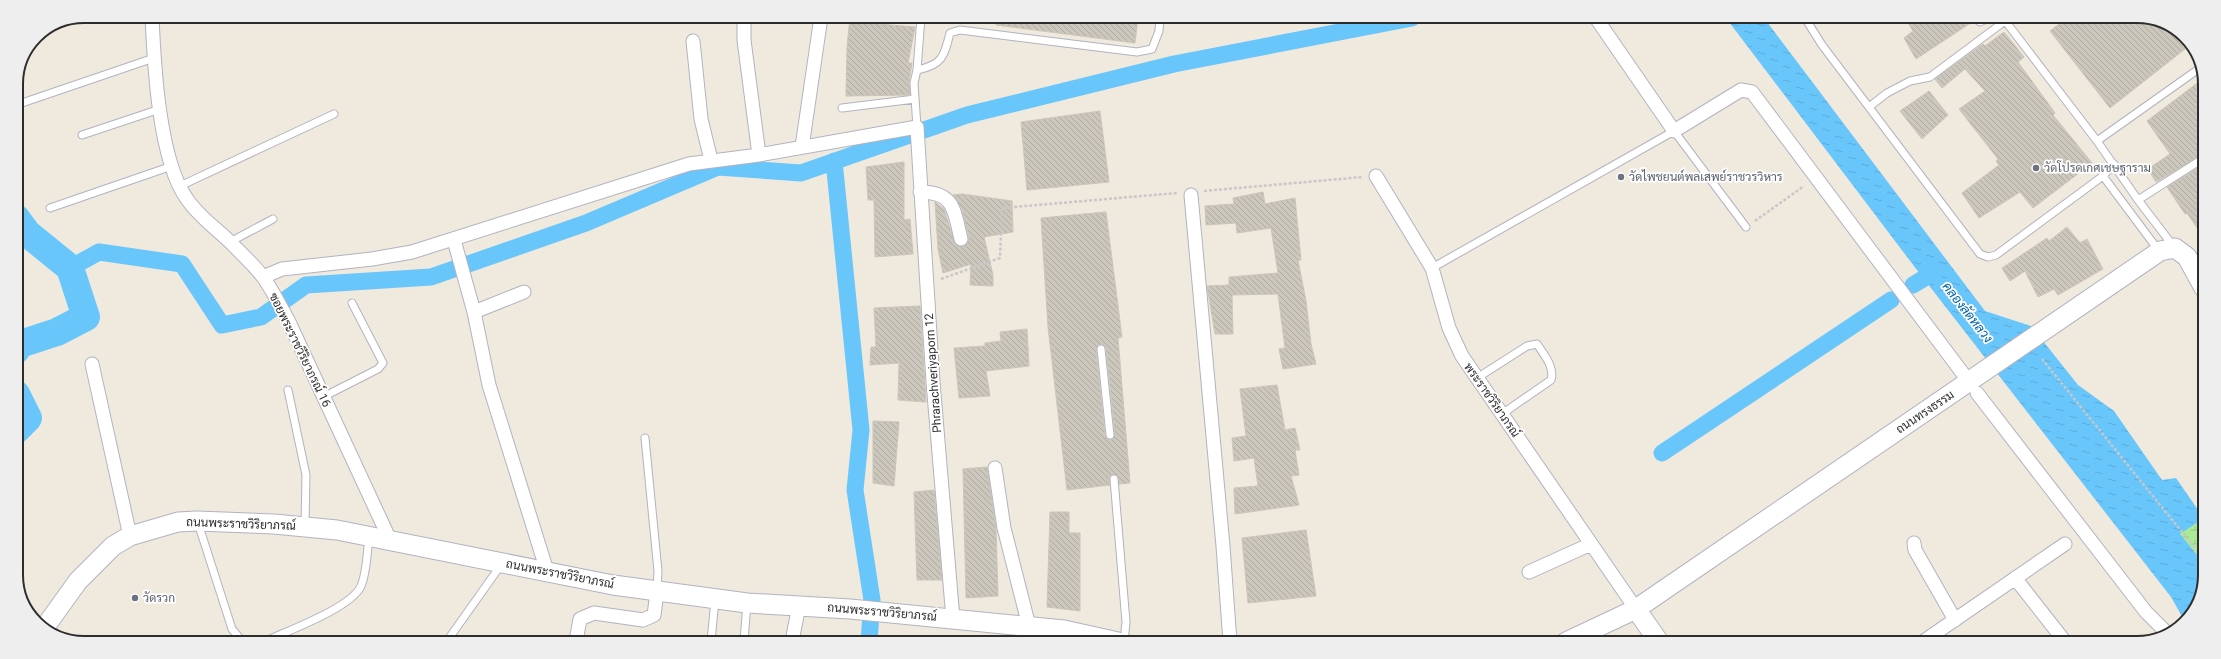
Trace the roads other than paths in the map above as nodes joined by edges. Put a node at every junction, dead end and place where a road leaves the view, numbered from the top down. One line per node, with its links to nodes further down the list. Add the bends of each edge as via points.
1 (152, 23): 11 (street, ซอยพระราชวีริยาภรณ์ 16)
2 (744, 23): 25 (street)
3 (820, 23): 24 (street)
4 (921, 23): 12 (lane)
5 (1160, 23): 12 (lane, via 1152,49 1137,52 960,30 950,33 942,59 932,67)
6 (1599, 23): 21 (street)
7 (1808, 23): 16 (lane)
8 (2000, 23): 16 (lane, via 1930,77 1910,81 1887,93)
9 (2008, 23): 23 (lane)
10 (693, 41): 26 (street, via 701,119)
11 (154, 58): 15 (lane); 18 (street, ซอยพระราชวีริยาภรณ์ 16)
12 (917, 70): 14 (lane)
13 (2197, 70): 23 (lane)
14 (914, 99): 17 (lane); 20 (lane)
15 (23, 103)
16 (1869, 107): 31 (lane, via 1980,254 1988,257 1996,255)
17 (842, 108)
18 (160, 109): 22 (lane); 29 (street, ซอยพระราชวีริยาภรณ์ 16)
19 (334, 114): 32 (lane)
20 (917, 128): 24 (street); 33 (street, Phrarachveriyaporn 12)
21 (1674, 130): 38 (lane); 43 (lane); 52 (street, via 1741,90 1752,92)
22 (82, 135)
23 (2097, 141): 28 (lane)
24 (802, 147): 25 (street)
25 (759, 155): 26 (street)
26 (710, 160): 40 (street, via 662,171)
27 (2198, 162): 35 (lane)
28 (2114, 164): 31 (lane); 35 (lane)
29 (172, 166): 32 (street, ซอยพระราชวีริยาภรณ์ 16); 36 (lane)
30 (1376, 176): 43 (street, พระราชวิริยาภรณ์)
31 (2102, 176): 42 (lane)
32 (180, 186): 41 (street, ซอยพระราชวีริยาภรณ์ 16, via 186,199)
33 (920, 192): 39 (street, via 936,192 946,198 954,210); 77 (street, Phrarachveriyaporn 12)
34 (1192, 193): 91 (street)
35 (2138, 200): 42 (lane)
36 (50, 208)
37 (273, 219): 41 (lane)
38 (1746, 227)
39 (961, 239)
40 (454, 240): 44 (street, via 412,252 372,259 282,269); 48 (street)
41 (230, 242): 44 (street, ซอยพระราชวีริยาภรณ์ 16)
42 (2167, 250): 45 (main road, via 2187,257); 52 (main road, ถนนทรงธรรม, via 2060,320)
43 (1432, 268): 51 (street, พระราชวิริยาภรณ์, via 1449,328 1462,356)
44 (263, 277): 54 (street, ซอยพระราชวีริยาภรณ์ 16, via 289,322)
45 (2198, 277)
46 (524, 292): 48 (street)
47 (352, 303): 54 (lane, via 384,363 378,369)
48 (474, 312): 69 (street, via 489,385)
49 (1101, 349): 56 (lane)
50 (92, 364): 62 (street)
51 (1477, 378): 55 (street, พระราชวิริยาภรณ์); 55 (lane, via 1527,346 1537,344 1548,359 1553,374 1551,380)
52 (1972, 382): 76 (main road, ถนนทรงธรรม); 81 (street, via 2146,612)
53 (288, 390): 61 (lane, via 306,475 307,502)
54 (323, 397): 64 (street, ซอยพระราชวีริยาภรณ์ 16)
55 (1502, 414): 66 (street, พระราชวิริยาภรณ์)
56 (1110, 435)
57 (644, 438): 72 (lane, via 658,570)
58 (995, 468): 80 (street, via 1004,528)
59 (1114, 479): 90 (lane, via 1126,622)
60 (197, 521): 61 (main road, ถนนพระราชวิริยาภรณ์); 62 (main road, ถนนพระราชวิริยาภรณ์, via 157,527); 82 (lane, via 232,629)
61 (304, 526): 63 (main road, ถนนพระราชวิริยาภรณ์)
62 (130, 536): 79 (main road, ถนนพระราชวิริยาภรณ์, via 113,546 92,565)
63 (369, 536): 64 (main road, ถนนพระราชวิริยาภรณ์); 83 (lane, via 362,584 356,595 344,605)
64 (390, 540): 68 (main road, ถนนพระราชวิริยาภรณ์)
65 (1914, 543): 78 (street, via 1915,550)
66 (1591, 544): 70 (street); 76 (street, พระราชวิริยาภรณ์)
67 (2065, 544): 71 (street)
68 (502, 562): 69 (main road, ถนนพระราชวิริยาภรณ์); 84 (lane)
69 (548, 571): 72 (main road, ถนนพระราชวิริยาภรณ์)
70 (1529, 572)
71 (2015, 578): 78 (street); 95 (street)
72 (657, 592): 73 (main road, ถนนพระราชวิริยาภรณ์); 85 (street, via 654,615 648,619 594,613 580,619)
73 (715, 599): 74 (main road, ถนนพระราชวิริยาภรณ์); 86 (lane)
74 (747, 603): 75 (main road, ถนนพระราชวิริยาภรณ์); 87 (lane)
75 (799, 606): 77 (main road, ถนนพระราชวิริยาภรณ์); 88 (street)
76 (1636, 609): 92 (main road); 93 (main road)
77 (953, 619): 80 (main road, ถนนพระราชวิริยาภรณ์)
78 (1955, 620): 94 (street)
79 (47, 623)
80 (1029, 626): 89 (main road, ถนนพระราชวิริยาภรณ์)
81 (2165, 629)
82 (238, 636)
83 (277, 636)
84 (450, 636)
85 (577, 636)
86 (711, 636)
87 (744, 636)
88 (793, 636)
89 (1091, 636)
90 (1125, 636)
91 (1230, 636)
92 (1579, 636)
93 (1655, 636)
94 (1931, 636)
95 (2061, 636)

